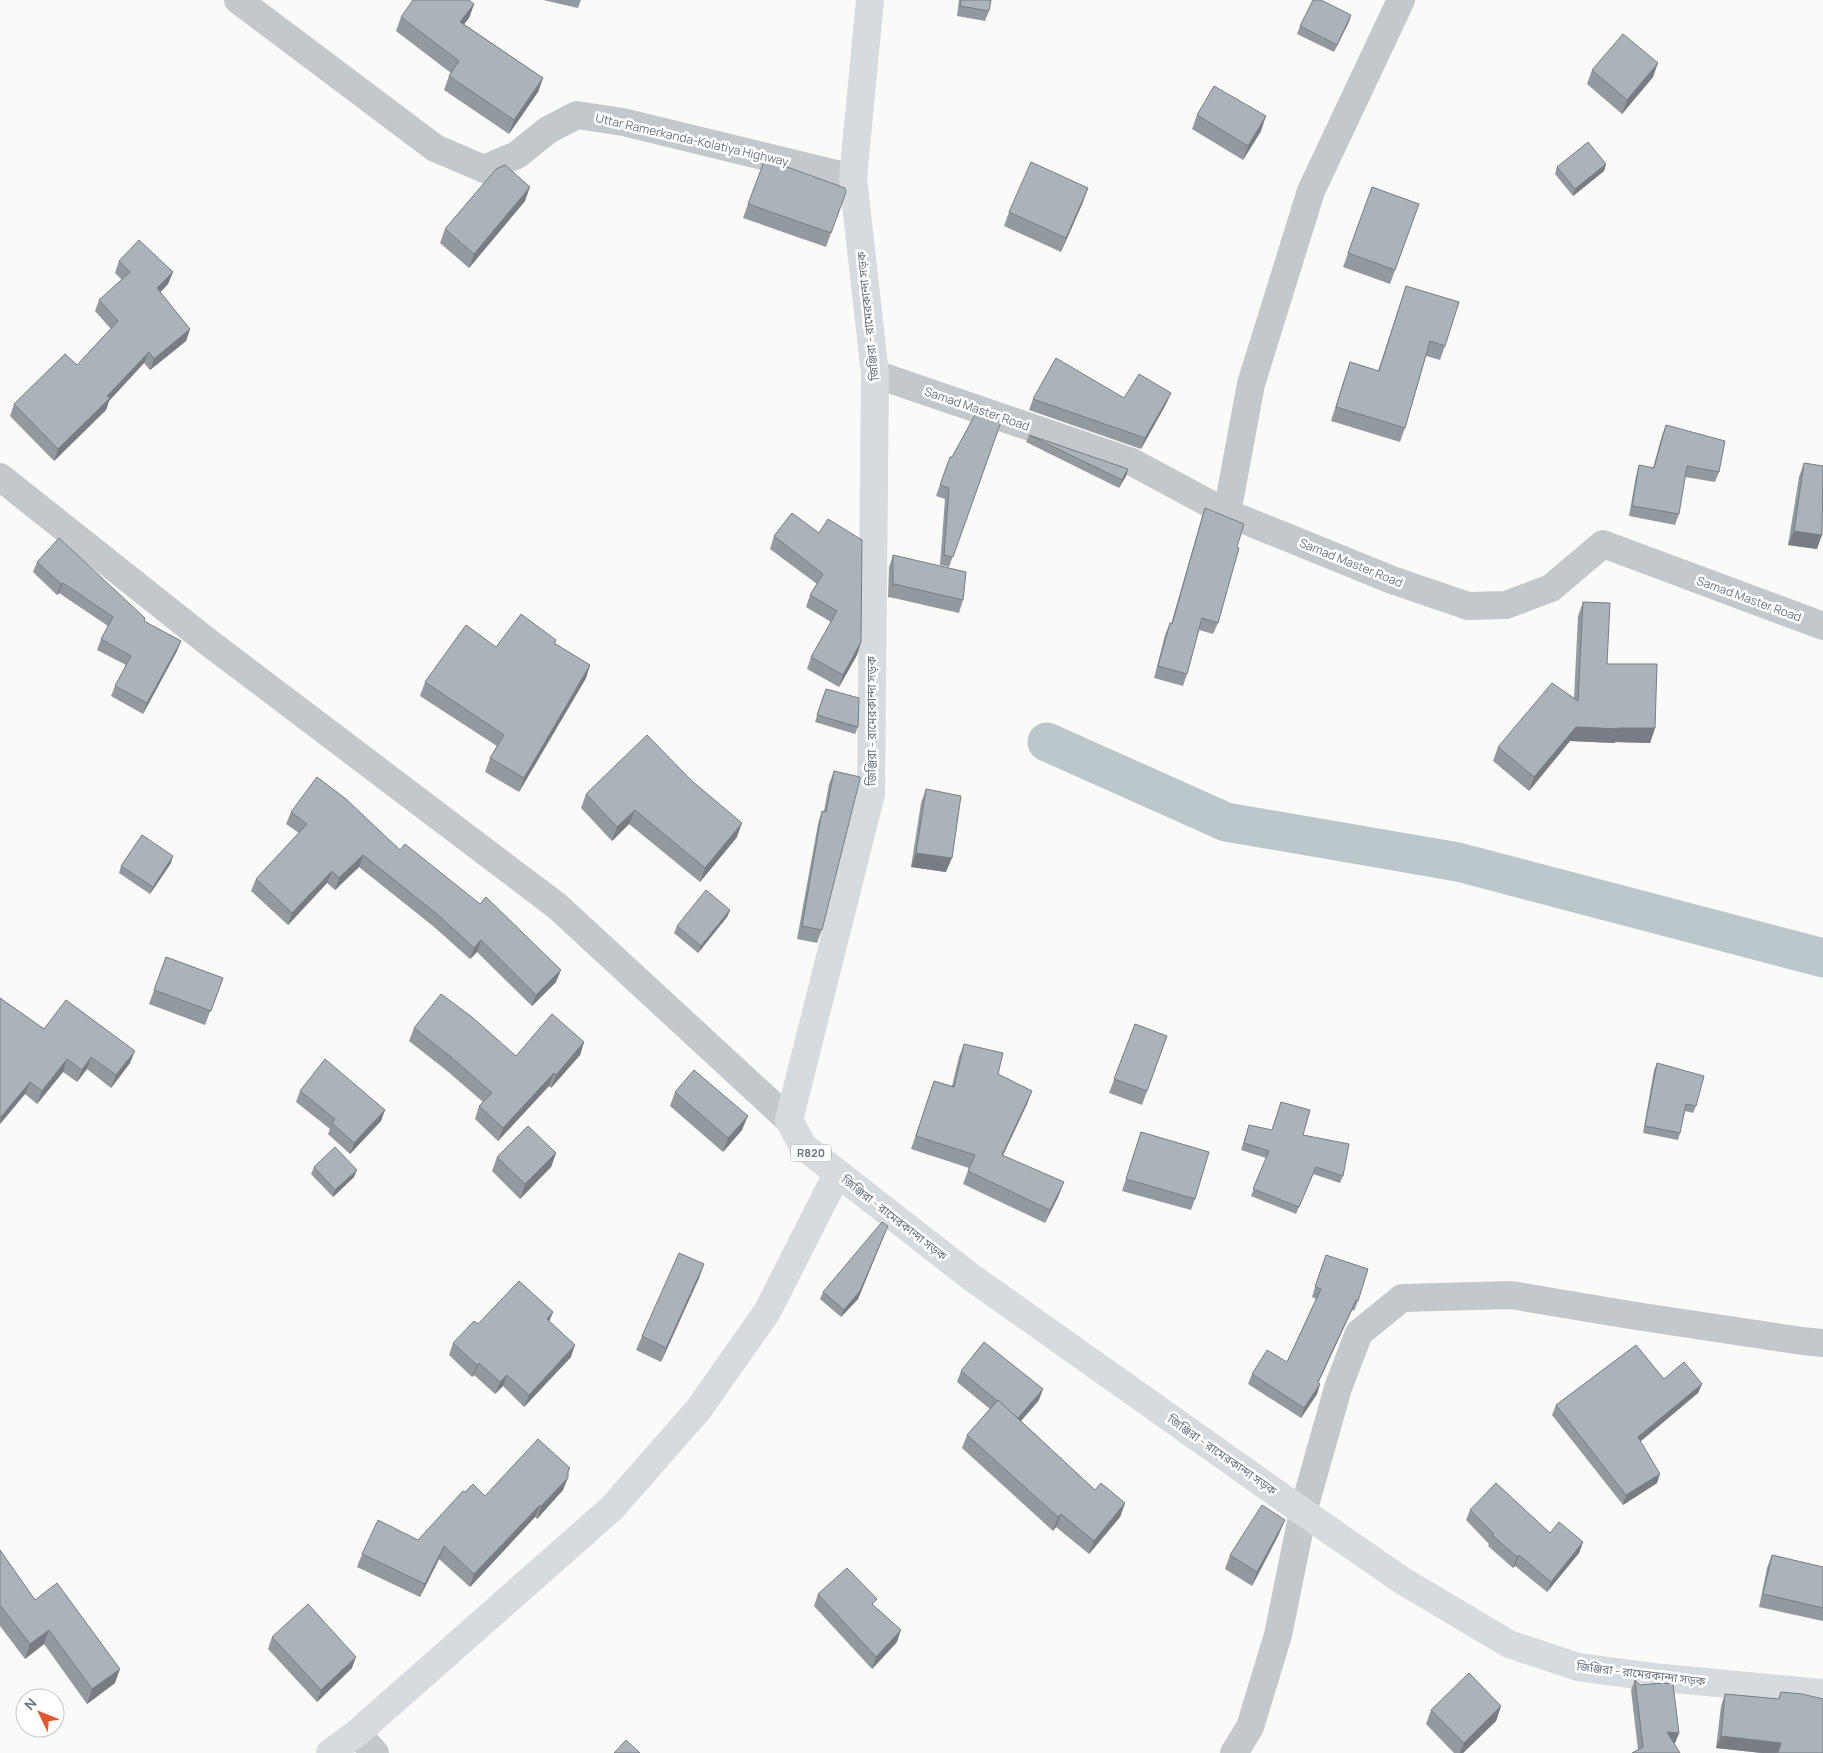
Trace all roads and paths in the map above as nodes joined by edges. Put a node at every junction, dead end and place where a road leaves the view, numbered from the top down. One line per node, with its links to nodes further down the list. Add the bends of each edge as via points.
1 (238, 0): 4 (street, Uttar Ramerkanda-Kolatiya Highway, via 435,148 484,169 517,155 548,130 577,115 623,122)
2 (870, 0): 4 (main road, জিঞ্জিরা - রামেরকান্দা সড়ক)
3 (1401, 0): 7 (street, via 1311,191 1251,384)
4 (853, 178): 5 (main road, জিঞ্জিরা - রামেরকান্দা সড়ক)
5 (875, 374): 7 (street, Samad Master Road, via 1132,462); 9 (main road, জিঞ্জিরা - রামেরকান্দা সড়ক, via 871,794)
6 (0, 477): 9 (street, via 208,642 557,906)
7 (1227, 513): 8 (street, Samad Master Road, via 1392,580 1468,606 1506,605 1551,588 1603,544)
8 (1823, 626)
9 (789, 1120): 10 (main road, জিঞ্জিরা - রামেরকান্দা সড়ক / R820, via 803,1146)
10 (837, 1174): 12 (main road, জিঞ্জিরা - রামেরকান্দা সড়ক / R820, via 971,1277); 14 (main road, via 767,1312 698,1410 612,1508)
11 (1823, 1343): 12 (street, via 1511,1295 1402,1298 1359,1333 1338,1388)
12 (1302, 1512): 13 (main road, জিঞ্জিরা - রামেরকান্দা সড়ক / R820, via 1403,1581 1518,1647 1578,1667); 17 (street, via 1278,1636 1250,1727)
13 (1823, 1693)
14 (357, 1733): 15 (main road); 16 (street)
15 (330, 1753)
16 (375, 1753)
17 (1234, 1753)

